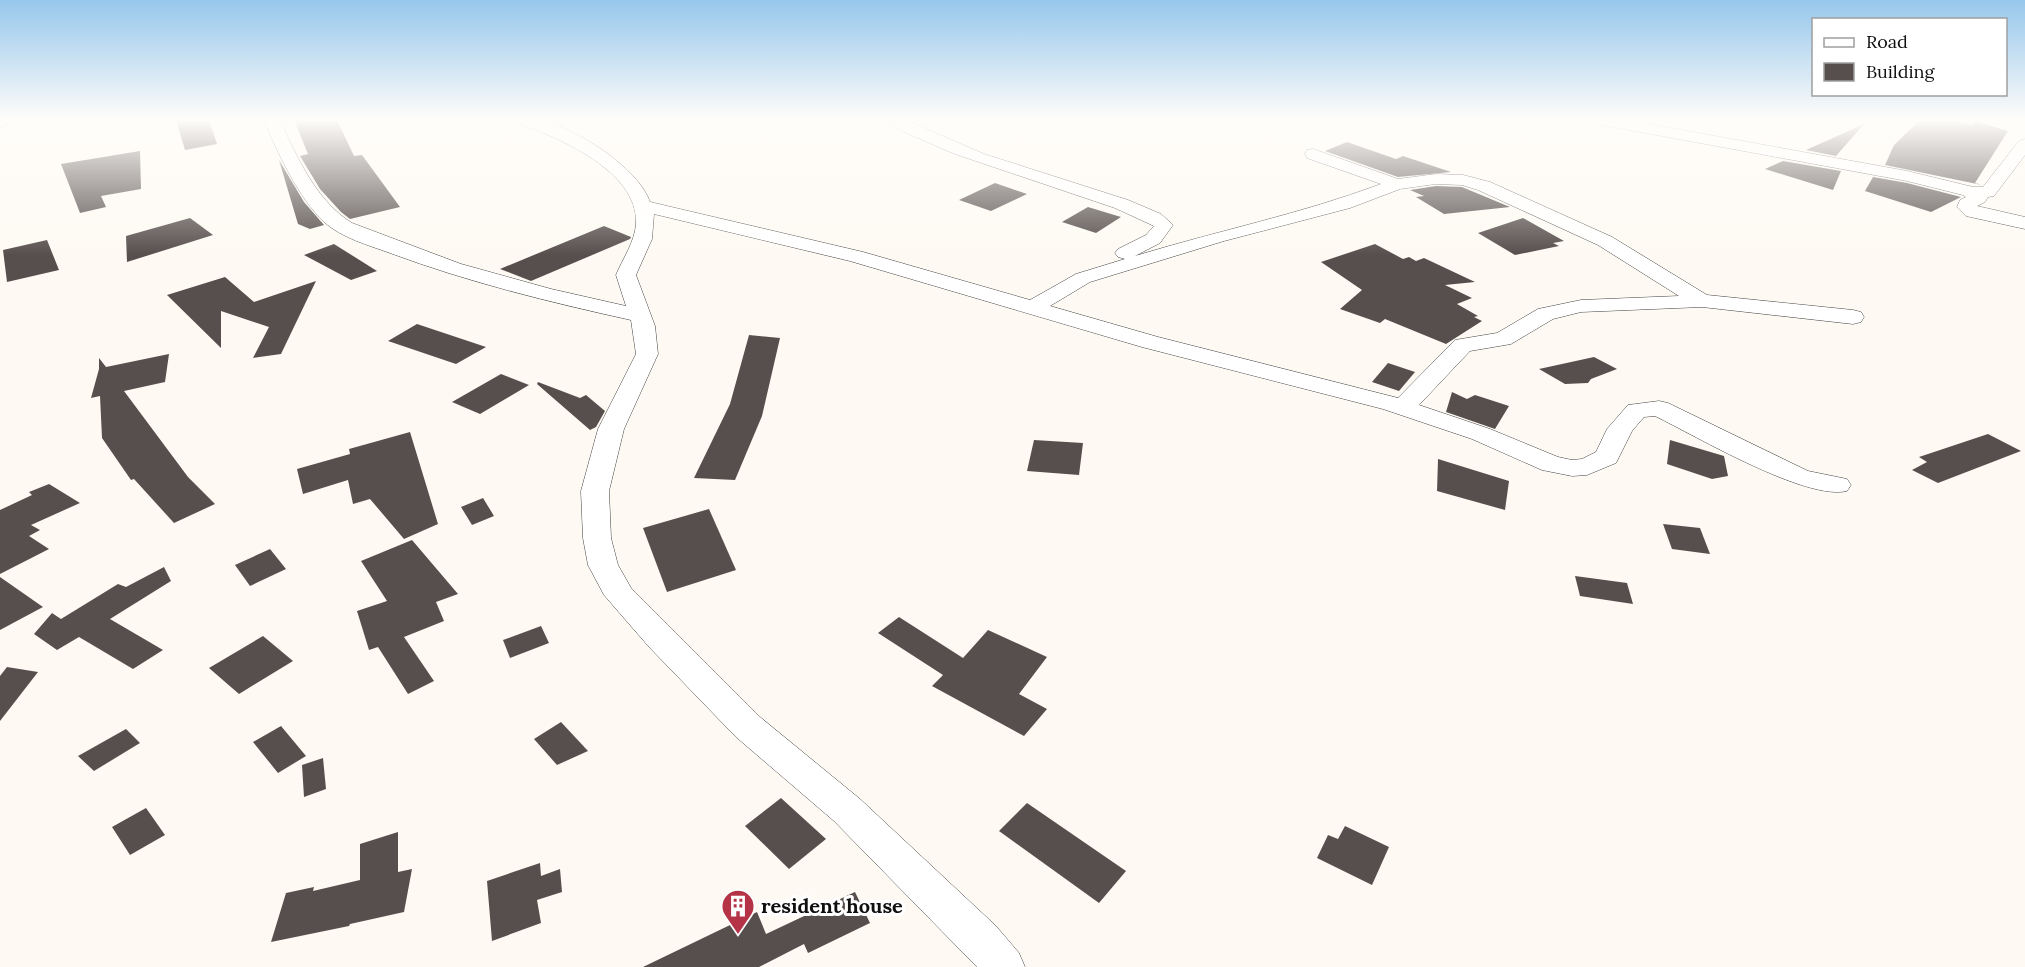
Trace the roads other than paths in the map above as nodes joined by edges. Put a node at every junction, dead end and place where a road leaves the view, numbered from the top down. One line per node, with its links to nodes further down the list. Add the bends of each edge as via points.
1 (296, 165): 14 (street, via 330,217 354,232 539,294)
2 (612, 165): 9 (street, via 623,174)
3 (1004, 165): 11 (street, via 1134,209 1164,225 1155,237 1094,268)
4 (1344, 165): 7 (street)
5 (1848, 165): 8 (street)
6 (2009, 165): 8 (street, via 1988,192)
7 (1397, 184): 11 (street, via 1344,204); 12 (street, via 1436,179 1484,186 1605,242)
8 (1973, 192): 10 (street, via 1979,198 1966,204 1970,210)
9 (642, 206): 13 (street, via 856,256); 14 (street, via 643,241 626,275)
10 (2025, 223)
11 (1083, 278): 13 (street)
12 (1702, 301): 15 (street); 16 (street, via 1581,306 1546,314 1503,339 1463,345)
13 (1033, 307): 16 (street, via 1150,342)
14 (640, 316): 18 (street, via 647,354 611,429 596,491 597,538 603,565 619,595 748,727 847,810)
15 (1853, 317)
16 (1403, 407): 17 (street, via 1551,464 1572,468 1587,467 1607,457 1620,429 1637,410 1659,408 1801,478)
17 (1837, 485)
18 (1004, 967)

